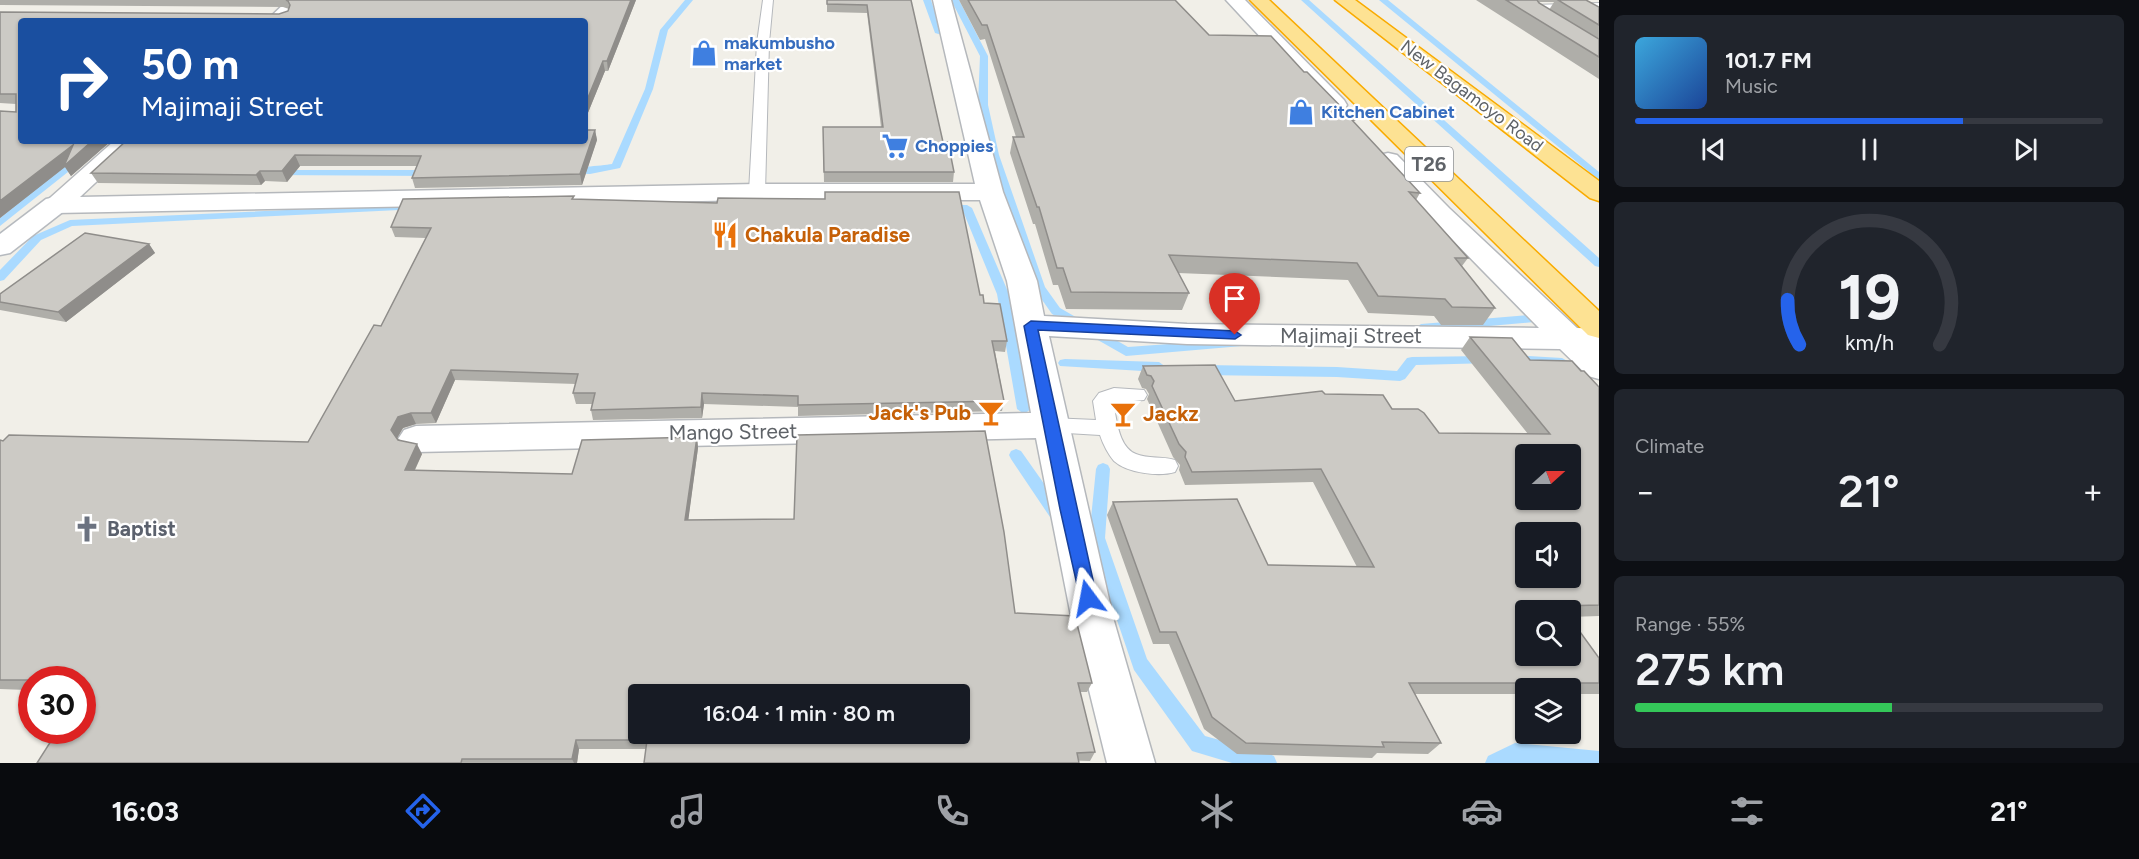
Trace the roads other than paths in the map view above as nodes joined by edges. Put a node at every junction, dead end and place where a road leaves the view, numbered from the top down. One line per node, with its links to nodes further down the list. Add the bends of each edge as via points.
1 (299, 0): 9 (street)
2 (768, 0): 13 (lane)
3 (942, 0): 14 (street)
4 (1235, 0): 20 (street, via 1440,214)
5 (1259, 0): 19 (highway, T26)
6 (1344, 0): 15 (highway, New Bagamoyo Road)
7 (1575, 6): 8 (lane); 10 (lane); 11 (lane, via 1533,8)
8 (1599, 6)
9 (273, 17)
10 (1599, 20)
11 (1554, 25)
12 (125, 144): 16 (street)
13 (757, 192): 14 (street); 16 (street)
14 (990, 192): 18 (street, via 1022,281)
15 (1599, 193)
16 (55, 205): 17 (street)
17 (0, 247)
18 (1031, 326): 20 (street, Majimaji Street, via 1187,334); 24 (street)
19 (1599, 328)
20 (1568, 338): 21 (street, Majimaji Street); 22 (street)
21 (1599, 339)
22 (1599, 368)
23 (1137, 395): 25 (lane, via 1106,397 1103,401)
24 (1050, 425): 25 (lane); 26 (street, Mango Street); 28 (street, via 1093,621)
25 (1108, 428): 27 (lane, via 1120,456 1133,462)
26 (416, 439)
27 (1167, 466)
28 (1131, 763)

